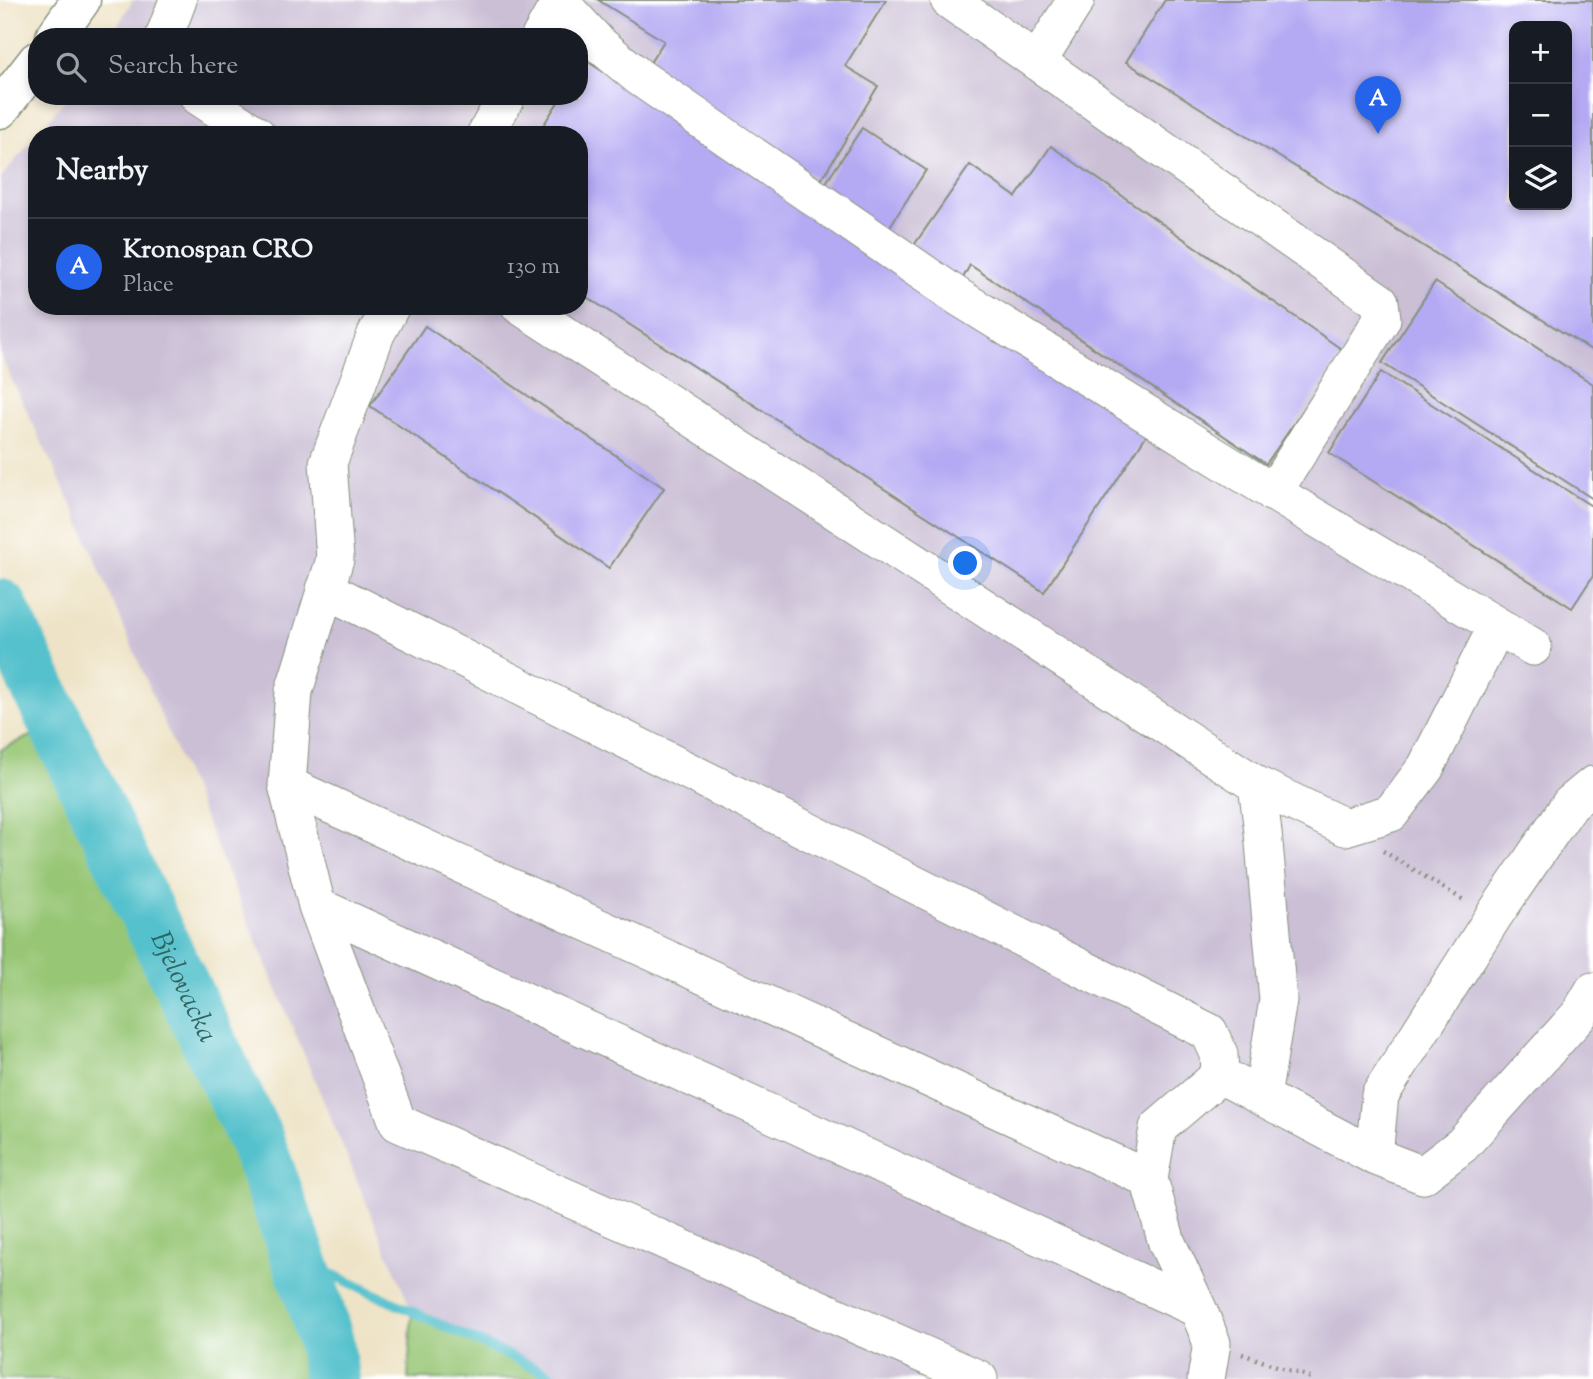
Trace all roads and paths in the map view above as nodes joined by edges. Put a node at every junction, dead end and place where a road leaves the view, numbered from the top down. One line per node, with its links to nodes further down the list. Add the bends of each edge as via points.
1 (81, 0): 6 (main road)
2 (178, 0): 7 (lane)
3 (949, 0): 11 (lane)
4 (1076, 0): 11 (lane)
5 (560, 1): 8 (lane); 9 (lane)
6 (61, 28)
7 (167, 28)
8 (545, 28)
9 (584, 28)
10 (588, 32): 20 (lane, via 639,77 960,298)
11 (1037, 62): 20 (lane, via 1380,302 1382,319)
12 (28, 72): 15 (main road)
13 (212, 105): 16 (lane)
14 (502, 105): 17 (lane)
15 (0, 108)
16 (243, 126)
17 (490, 126)
18 (386, 315): 21 (lane, via 328,463 335,559)
19 (534, 315): 25 (lane)
20 (1273, 493): 22 (lane)
21 (326, 589): 24 (lane, via 294,691); 31 (lane, via 1209,1032 1219,1054)
22 (1497, 626): 23 (lane); 27 (lane, via 1426,767 1391,813)
23 (1533, 647)
24 (287, 785): 28 (lane); 34 (lane)
25 (1256, 785): 27 (lane); 32 (lane, via 1278,1000)
26 (1593, 785): 29 (lane, via 1570,804)
27 (1345, 827): 29 (path)
28 (317, 906): 35 (lane); 37 (lane, via 398,1123)
29 (1493, 918): 33 (lane, via 1380,1095)
30 (1593, 991): 33 (lane, via 1578,1015 1462,1145 1423,1175)
31 (1220, 1076): 32 (lane); 34 (lane, via 1158,1128)
32 (1262, 1097): 33 (lane)
33 (1374, 1156)
34 (1149, 1179): 35 (lane, via 1167,1243)
35 (1198, 1309): 36 (lane)
36 (1212, 1343): 38 (lane); 39 (path)
37 (979, 1379)
38 (1206, 1379)
39 (1314, 1379)

